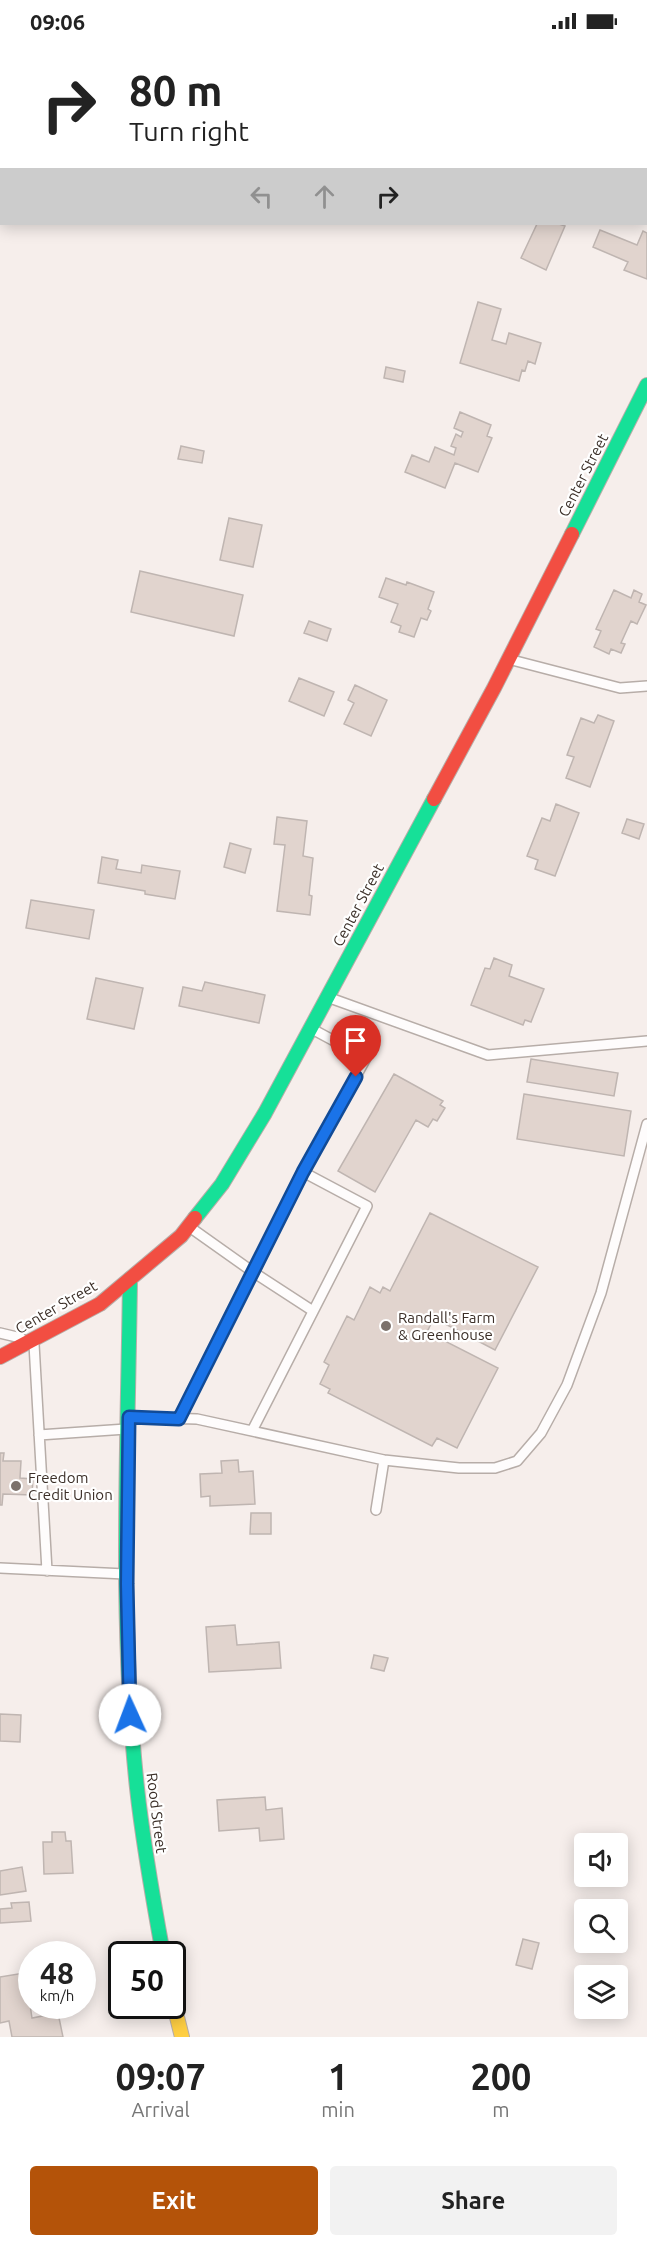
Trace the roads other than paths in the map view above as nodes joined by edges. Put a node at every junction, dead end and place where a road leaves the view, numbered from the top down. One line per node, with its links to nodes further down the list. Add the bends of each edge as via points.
1 (647, 385): 2 (main road, Center Street)
2 (508, 660): 3 (lane, via 620,688); 4 (main road, Center Street)
3 (647, 686)
4 (328, 997): 5 (main road, Center Street); 6 (lane, via 488,1055)
5 (311, 1028): 8 (lane, via 366,1058); 9 (main road, Center Street, via 239,1158)
6 (647, 1041)
7 (647, 1124): 20 (lane, via 601,1293 567,1385 541,1433 517,1461 495,1468)
8 (303, 1172): 10 (lane); 12 (lane, via 367,1206)
9 (189, 1226): 10 (lane); 11 (main road, Center Street)
10 (253, 1272): 12 (lane); 16 (lane)
11 (130, 1279): 14 (main road, Center Street, via 100,1304); 17 (main road, Rood Street)
12 (314, 1311): 18 (lane)
13 (0, 1333): 14 (lane)
14 (34, 1340): 15 (main road, Center Street); 19 (lane)
15 (0, 1357)
16 (179, 1419): 17 (lane); 18 (lane)
17 (129, 1423): 19 (lane); 24 (main road, Rood Street)
18 (252, 1431): 20 (lane)
19 (39, 1435): 23 (lane)
20 (384, 1460): 21 (lane)
21 (376, 1510)
22 (0, 1568): 23 (lane)
23 (47, 1571): 24 (lane)
24 (127, 1574): 25 (main road, Rood Street, via 134,1760)
25 (161, 1941)
26 (178, 2019): 27 (main road)
27 (182, 2037)

